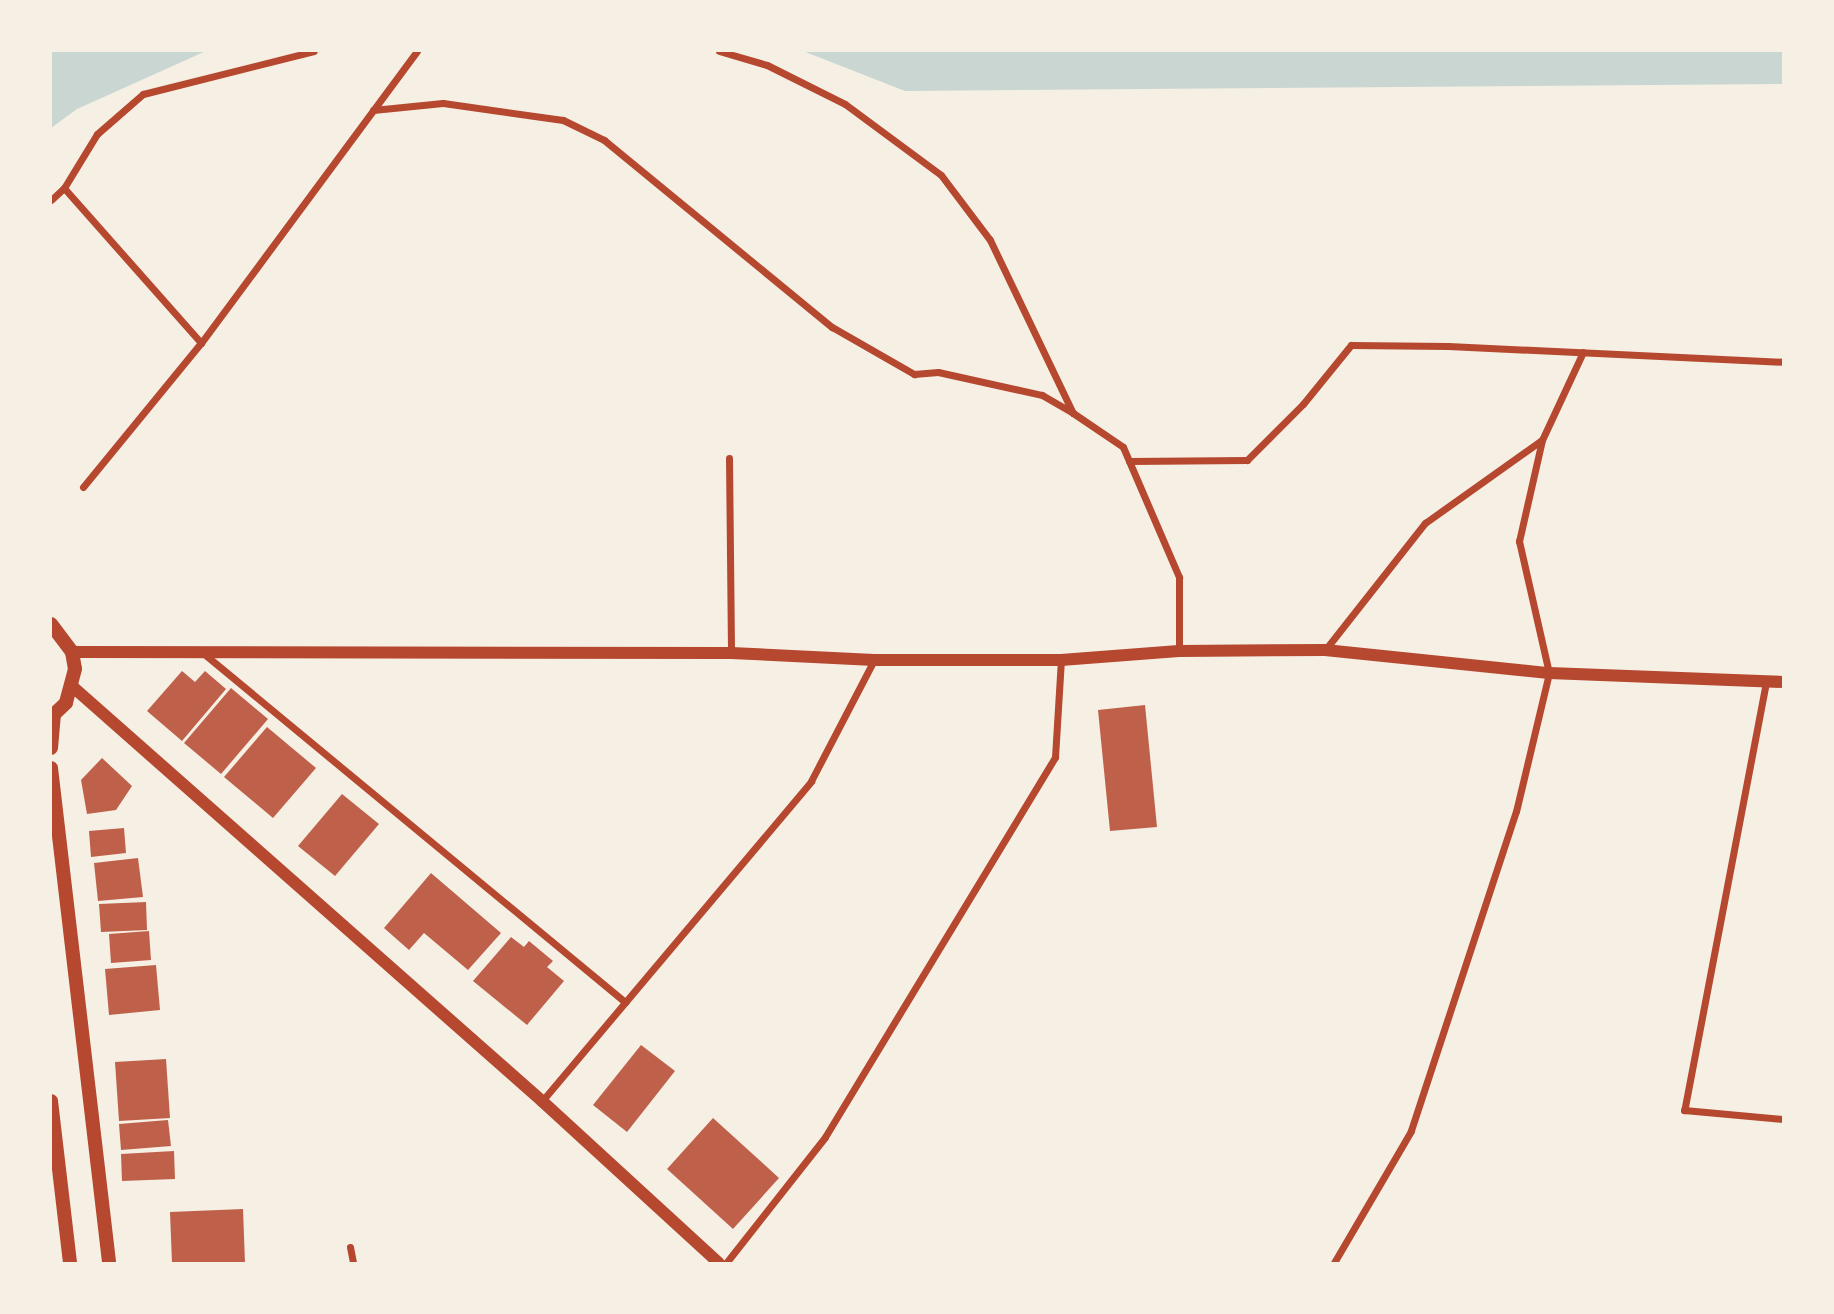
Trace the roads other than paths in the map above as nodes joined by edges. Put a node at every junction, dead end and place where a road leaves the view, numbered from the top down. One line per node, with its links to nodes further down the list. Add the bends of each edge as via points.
1 (314, 51): 5 (street, via 143,94 97,134)
2 (418, 51): 4 (street)
3 (719, 51): 10 (street, via 768,65 845,104 941,175 990,240)
4 (373, 110): 7 (street); 10 (street, via 443,103 563,120 604,140 832,327 891,361 914,374 939,372 1042,396)
5 (64, 188): 6 (street); 7 (street)
6 (51, 200)
7 (201, 343): 14 (street)
8 (1583, 352): 9 (street); 11 (street); 13 (street, via 1351,345 1303,404 1247,460)
9 (1783, 362)
10 (1073, 413): 13 (street, via 1123,447)
11 (1542, 440): 16 (street, via 1425,523); 23 (street, via 1519,541)
12 (729, 458): 20 (street)
13 (1129, 461): 19 (street, via 1179,577)
14 (83, 486)
15 (51, 624): 17 (main road)
16 (1325, 650): 19 (street); 23 (street)
17 (72, 652): 18 (street); 26 (main road)
18 (202, 652): 20 (street); 30 (street)
19 (1179, 652): 22 (street)
20 (731, 653): 21 (street)
21 (874, 660): 22 (street); 30 (street, via 811,781)
22 (1061, 660): 39 (street, via 1055,757 825,1137)
23 (1549, 673): 24 (street); 40 (street, via 1516,811 1411,1130)
24 (1766, 682): 25 (street); 33 (street, via 1684,1110)
25 (1783, 682)
26 (73, 687): 27 (main road, via 66,703); 32 (street)
27 (52, 716): 28 (main road)
28 (51, 748)
29 (51, 768): 36 (main road)
30 (625, 1002): 32 (street)
31 (51, 1101): 35 (main road)
32 (542, 1101): 38 (street)
33 (1783, 1119)
34 (350, 1247): 37 (street)
35 (70, 1263)
36 (109, 1263)
37 (353, 1263)
38 (719, 1263)
39 (726, 1263)
40 (1335, 1263)

